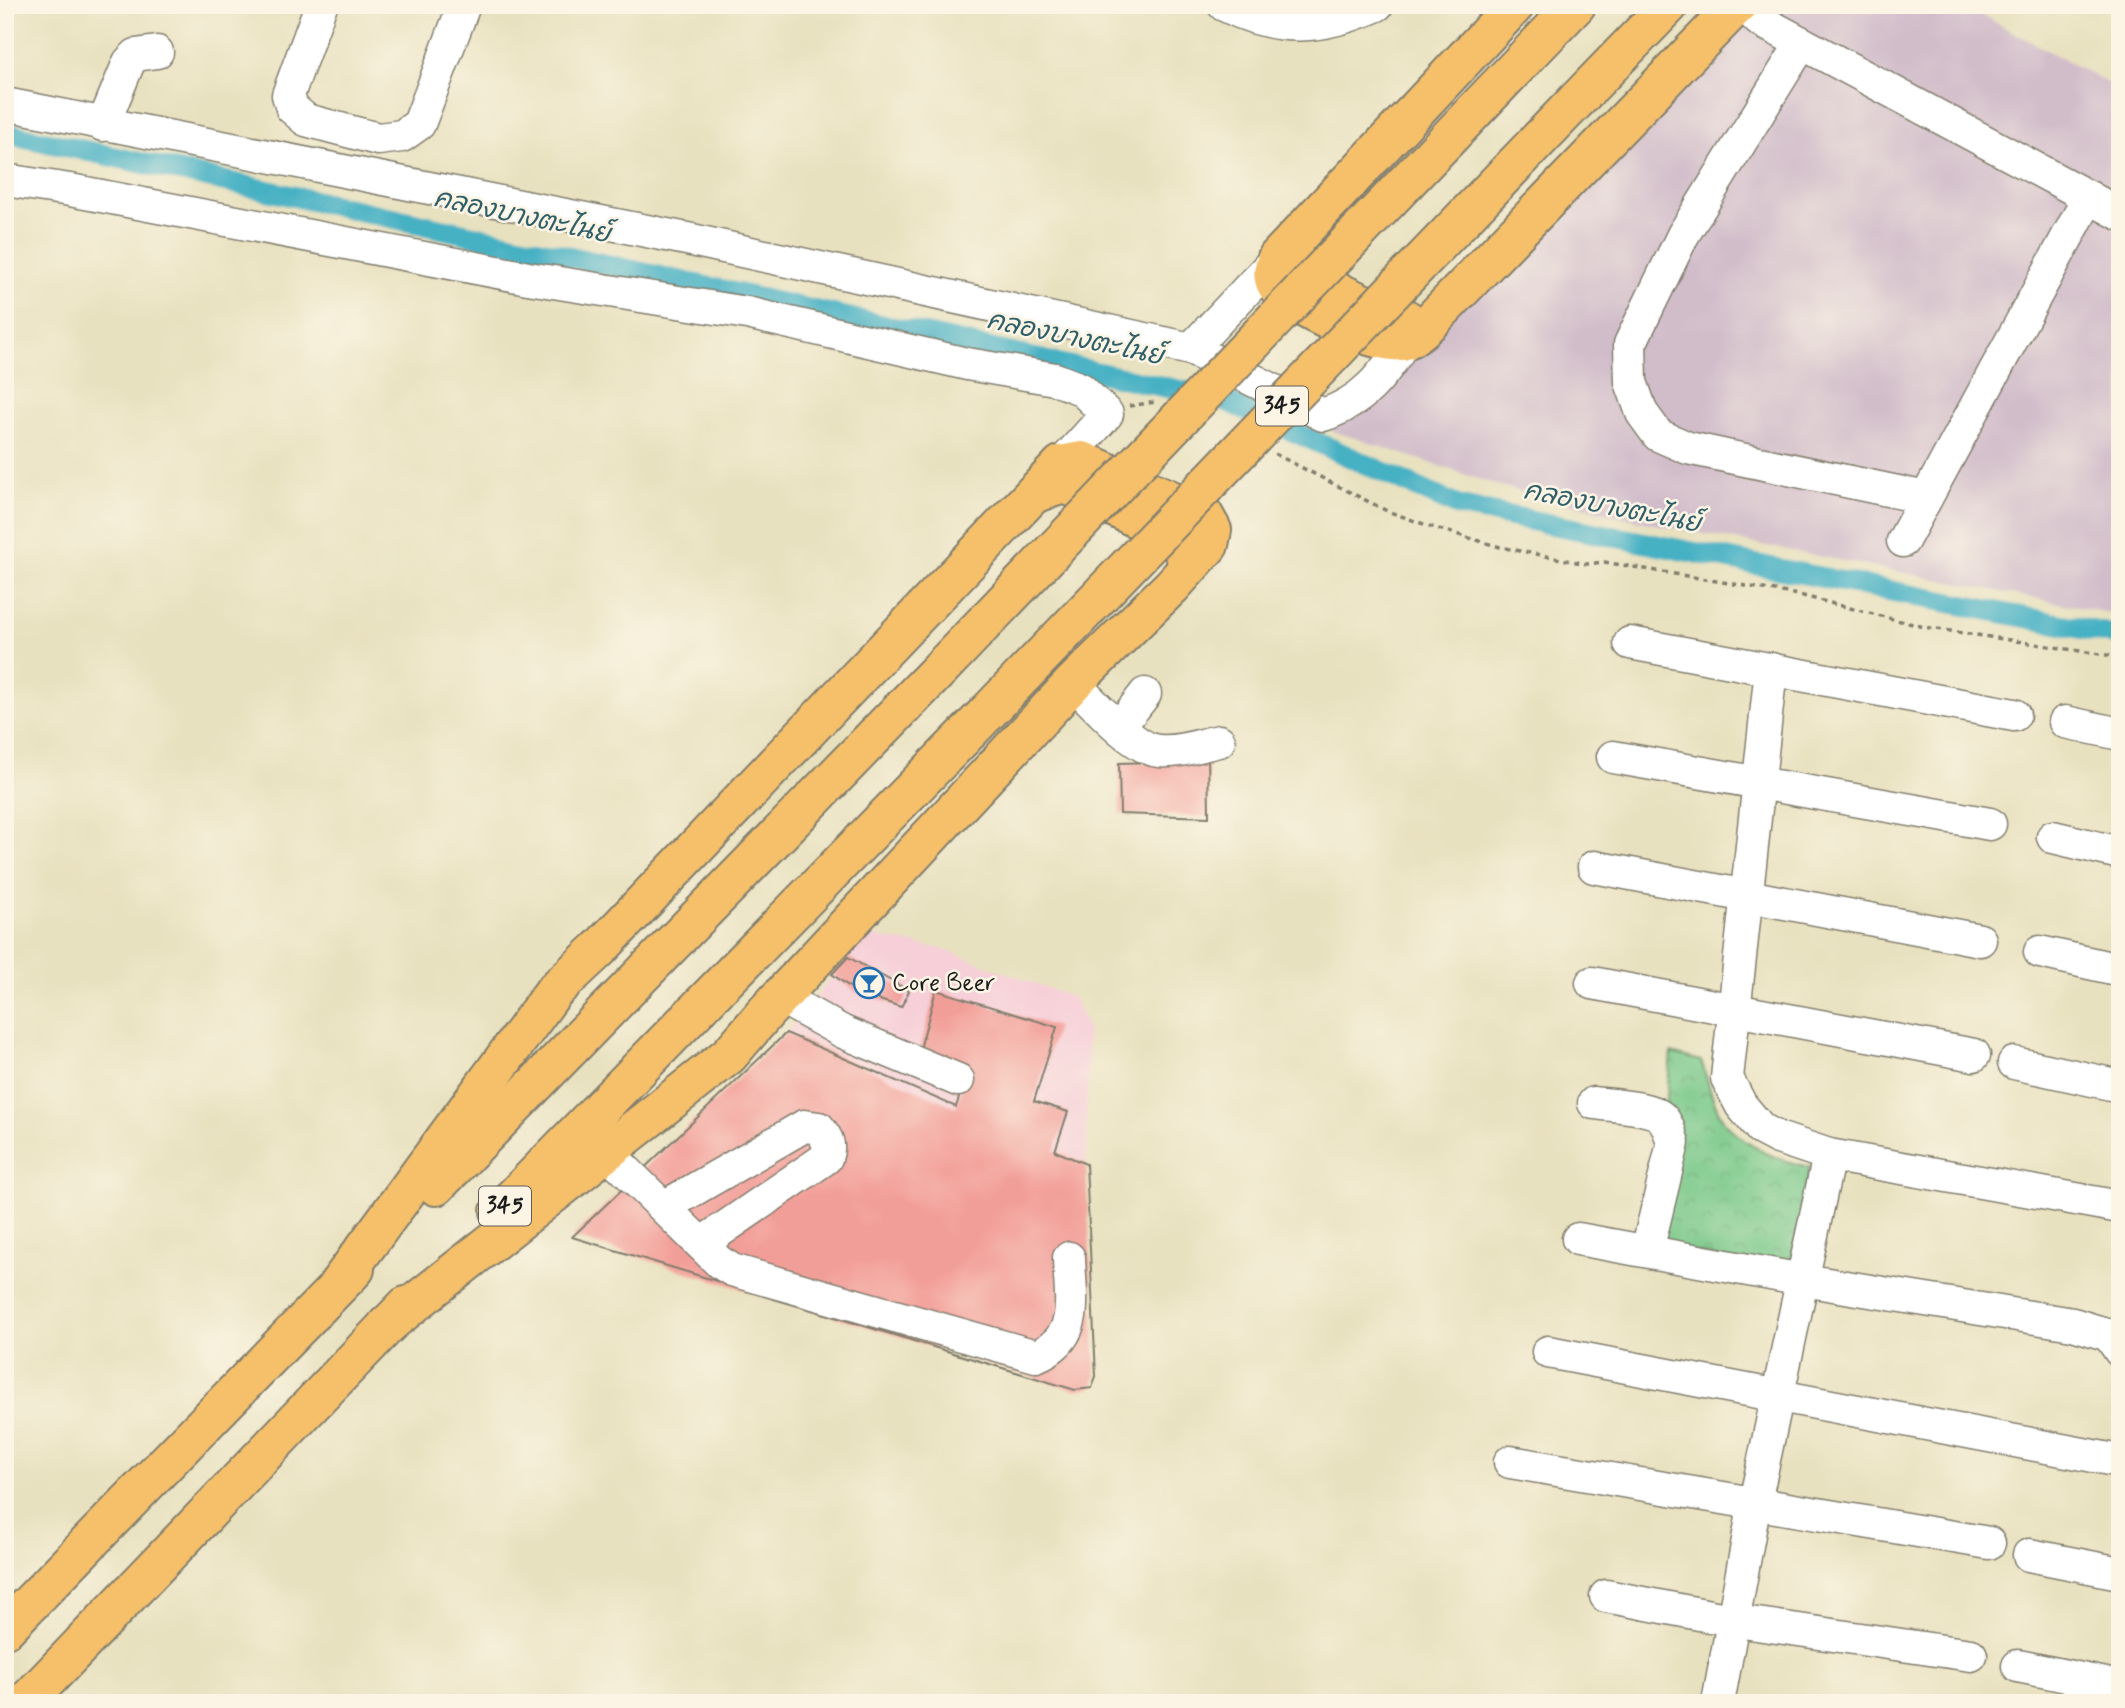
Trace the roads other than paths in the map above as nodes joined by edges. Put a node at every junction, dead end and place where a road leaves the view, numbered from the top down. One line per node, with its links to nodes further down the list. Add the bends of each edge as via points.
1 (321, 5): 2 (street, via 288,95 292,108 306,120 379,139 402,136 419,124)
2 (464, 5)
3 (1224, 5): 4 (street, via 1252,19 1290,27 1346,19)
4 (1377, 5)
5 (1576, 5): 19 (main road, 345, bridge)
6 (1669, 5): 47 (main road, 345, bridge)
7 (1737, 5): 20 (main road)
8 (1744, 5): 10 (street, via 1759,20)
9 (1508, 7): 17 (main road)
10 (1802, 43): 15 (street); 24 (street, via 1683,234 1630,344 1630,382 1642,413 1658,435 1688,448)
11 (157, 52): 13 (street, via 136,55 128,62)
12 (5, 104): 13 (street)
13 (103, 125): 21 (street, via 687,239)
14 (5, 180): 22 (street, via 515,276 747,313 967,364 1055,379 1081,389 1107,414)
15 (2088, 197): 16 (street); 24 (street)
16 (2120, 214)
17 (1307, 226): 18 (main road); 19 (main road, via 1293,253 1296,264)
18 (1277, 258): 20 (main road, via 1275,282 1300,307 1385,341); 21 (street)
19 (1315, 278): 20 (main road); 48 (main road, 345, bridge)
20 (1419, 330): 21 (street, via 1371,388 1346,408 1323,415)
21 (1191, 349)
22 (1061, 465): 23 (main road); 26 (main road, via 1082,461 1203,514 1212,530 1209,545)
23 (1033, 494): 26 (main road, via 1070,486 1177,538 1183,554); 44 (main road)
24 (1926, 498): 25 (street)
25 (1903, 541)
26 (1172, 586): 29 (main road)
27 (1630, 643): 28 (street)
28 (1771, 669): 31 (street); 37 (street)
29 (1073, 683): 33 (street); 50 (main road)
30 (1145, 694): 33 (street)
31 (2014, 715)
32 (2064, 722): 34 (street)
33 (1120, 726): 35 (street, via 1143,747 1158,751)
34 (2120, 734)
35 (1219, 741)
36 (1613, 757): 37 (street)
37 (1759, 782): 38 (street); 42 (street)
38 (1990, 824)
39 (2053, 837): 40 (street)
40 (2120, 853)
41 (1594, 867): 42 (street)
42 (1747, 895): 43 (street); 51 (street)
43 (1980, 940)
44 (598, 949): 48 (main road, via 574,986 581,1004 602,1004); 68 (main road, via 554,991)
45 (2040, 952): 46 (street)
46 (2120, 970)
47 (726, 980): 50 (main road, via 707,1009 709,1026 716,1033 736,1036); 69 (main road, 345)
48 (635, 982): 68 (main road, 345)
49 (1592, 983): 51 (street)
50 (773, 1004): 54 (street); 57 (main road, via 729,1055)
51 (1734, 1010): 52 (street); 58 (street, via 1727,1078 1741,1105 1761,1129)
52 (1974, 1055)
53 (2014, 1063): 55 (street)
54 (958, 1080)
55 (2120, 1086)
56 (1594, 1103): 65 (street, via 1653,1111 1669,1129 1673,1143)
57 (607, 1152): 61 (street); 69 (main road)
58 (1829, 1155): 62 (street); 67 (street)
59 (739, 1164): 60 (street); 60 (street, via 804,1126 819,1128 824,1134 829,1148 826,1158); 61 (street)
60 (767, 1201): 64 (street)
61 (664, 1207): 64 (street)
62 (2120, 1207)
63 (1578, 1238): 65 (street)
64 (701, 1244): 66 (street, via 732,1270 1036,1356 1063,1338 1070,1321)
65 (1647, 1251): 67 (street)
66 (1069, 1258)
67 (1803, 1280): 70 (street, via 2073,1324 2109,1335); 72 (street)
68 (337, 1286): 81 (main road, 345)
69 (387, 1325): 85 (main road, 345)
70 (2120, 1351)
71 (1548, 1352): 72 (street)
72 (1778, 1397): 73 (street); 75 (street)
73 (2120, 1461)
74 (1510, 1462): 75 (street)
75 (1755, 1502): 76 (street); 80 (street)
76 (1989, 1544)
77 (2029, 1555): 78 (street)
78 (2120, 1573)
79 (1606, 1596): 80 (street)
80 (1736, 1621): 82 (street); 86 (street)
81 (5, 1629)
82 (1971, 1655)
83 (2018, 1666): 84 (street)
84 (2120, 1687)
85 (25, 1703)
86 (1718, 1703)

